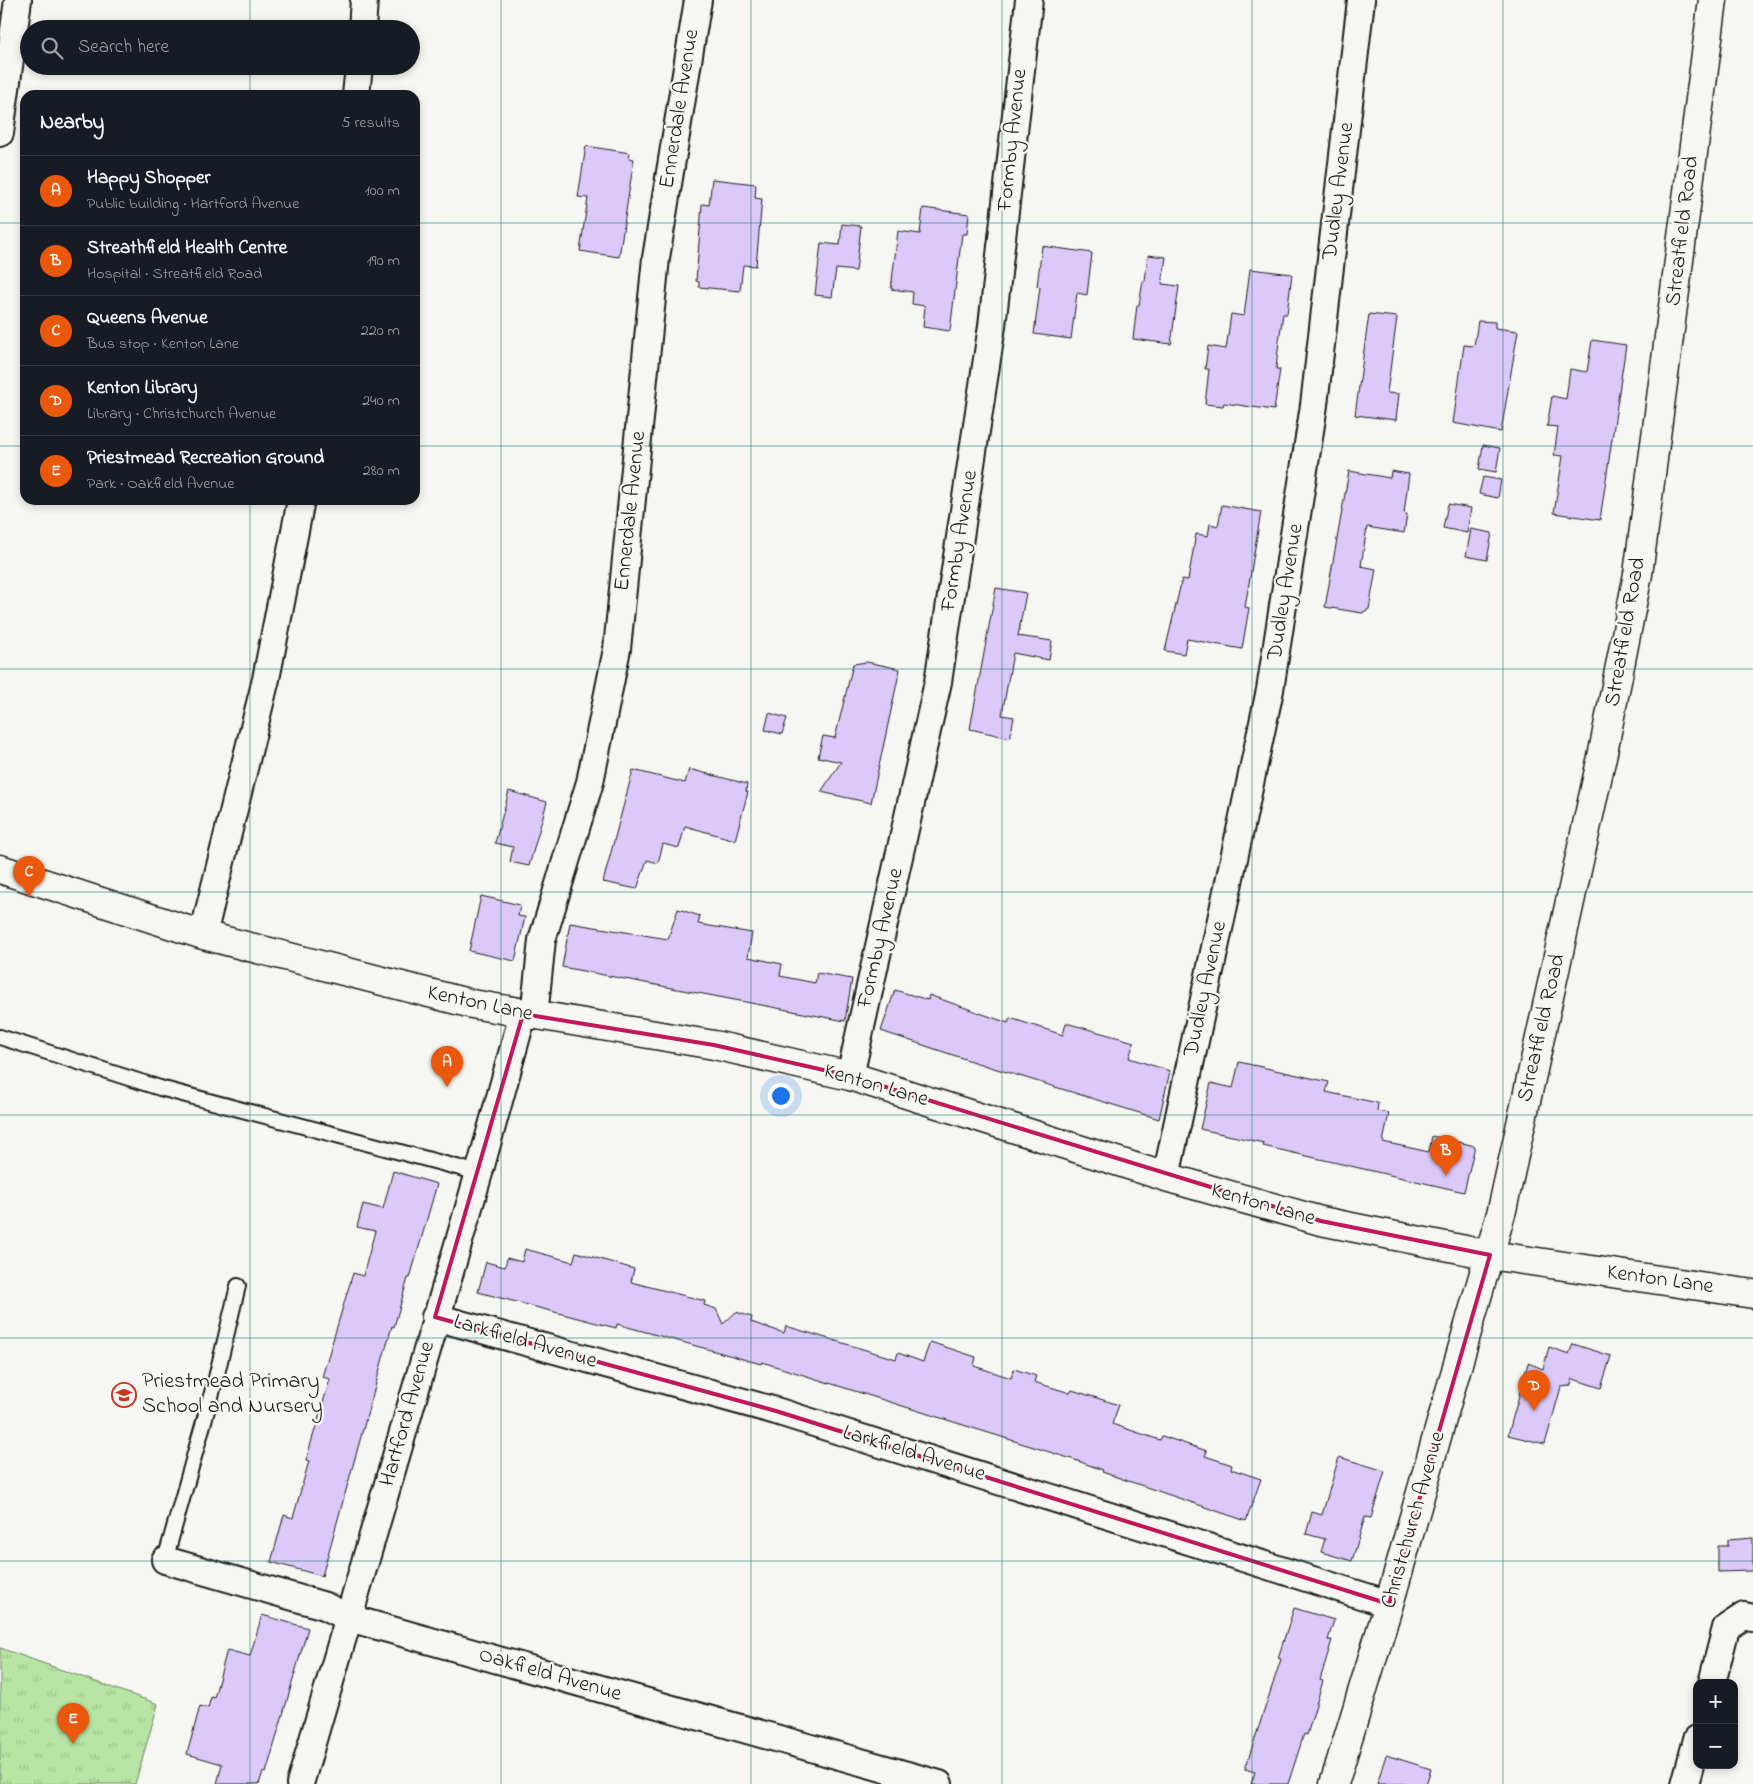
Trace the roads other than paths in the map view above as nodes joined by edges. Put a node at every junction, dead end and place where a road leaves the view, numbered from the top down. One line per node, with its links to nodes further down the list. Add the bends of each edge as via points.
1 (18, 0): 10 (street)
2 (364, 0): 7 (street)
3 (698, 0): 14 (street, Ennerdale Avenue, via 656,258 617,649 590,782 542,940)
4 (1029, 0): 16 (street, Formby Avenue, via 992,326 938,682)
5 (1361, 0): 18 (street, Dudley Avenue, via 1314,405 1270,690)
6 (1712, 0): 19 (street, Streatfield Road, via 1638,574 1603,752)
7 (363, 20)
8 (358, 75): 9 (street)
9 (357, 90)
10 (0, 133)
11 (300, 505): 13 (street, via 266,680)
12 (0, 870): 13 (street, Kenton Lane)
13 (202, 935): 14 (street, Kenton Lane, via 462,1002)
14 (528, 1015): 16 (street, Kenton Lane, via 714,1045); 17 (street, Hartford Avenue)
15 (0, 1037): 17 (lane, via 160,1088)
16 (850, 1076): 18 (street, Kenton Lane)
17 (479, 1173): 22 (street, Hartford Avenue)
18 (1166, 1177): 19 (street, Kenton Lane, via 1320,1221)
19 (1490, 1256): 21 (street, Kenton Lane); 24 (street, Christchurch Avenue)
20 (238, 1286): 23 (lane)
21 (1753, 1294)
22 (436, 1317): 24 (street, Larkfield Avenue, via 776,1411); 25 (street, Hartford Avenue)
23 (165, 1560): 25 (street, Oakfield Avenue, via 325,1606)
24 (1389, 1604): 31 (street, Christchurch Avenue)
25 (348, 1618): 29 (street, Hartford Avenue); 30 (street, Oakfield Avenue)
26 (1753, 1618): 27 (street, via 1744,1616 1726,1628)
27 (1713, 1679)
28 (1693, 1754): 32 (street)
29 (300, 1784)
30 (939, 1784)
31 (1334, 1784)
32 (1685, 1784)

